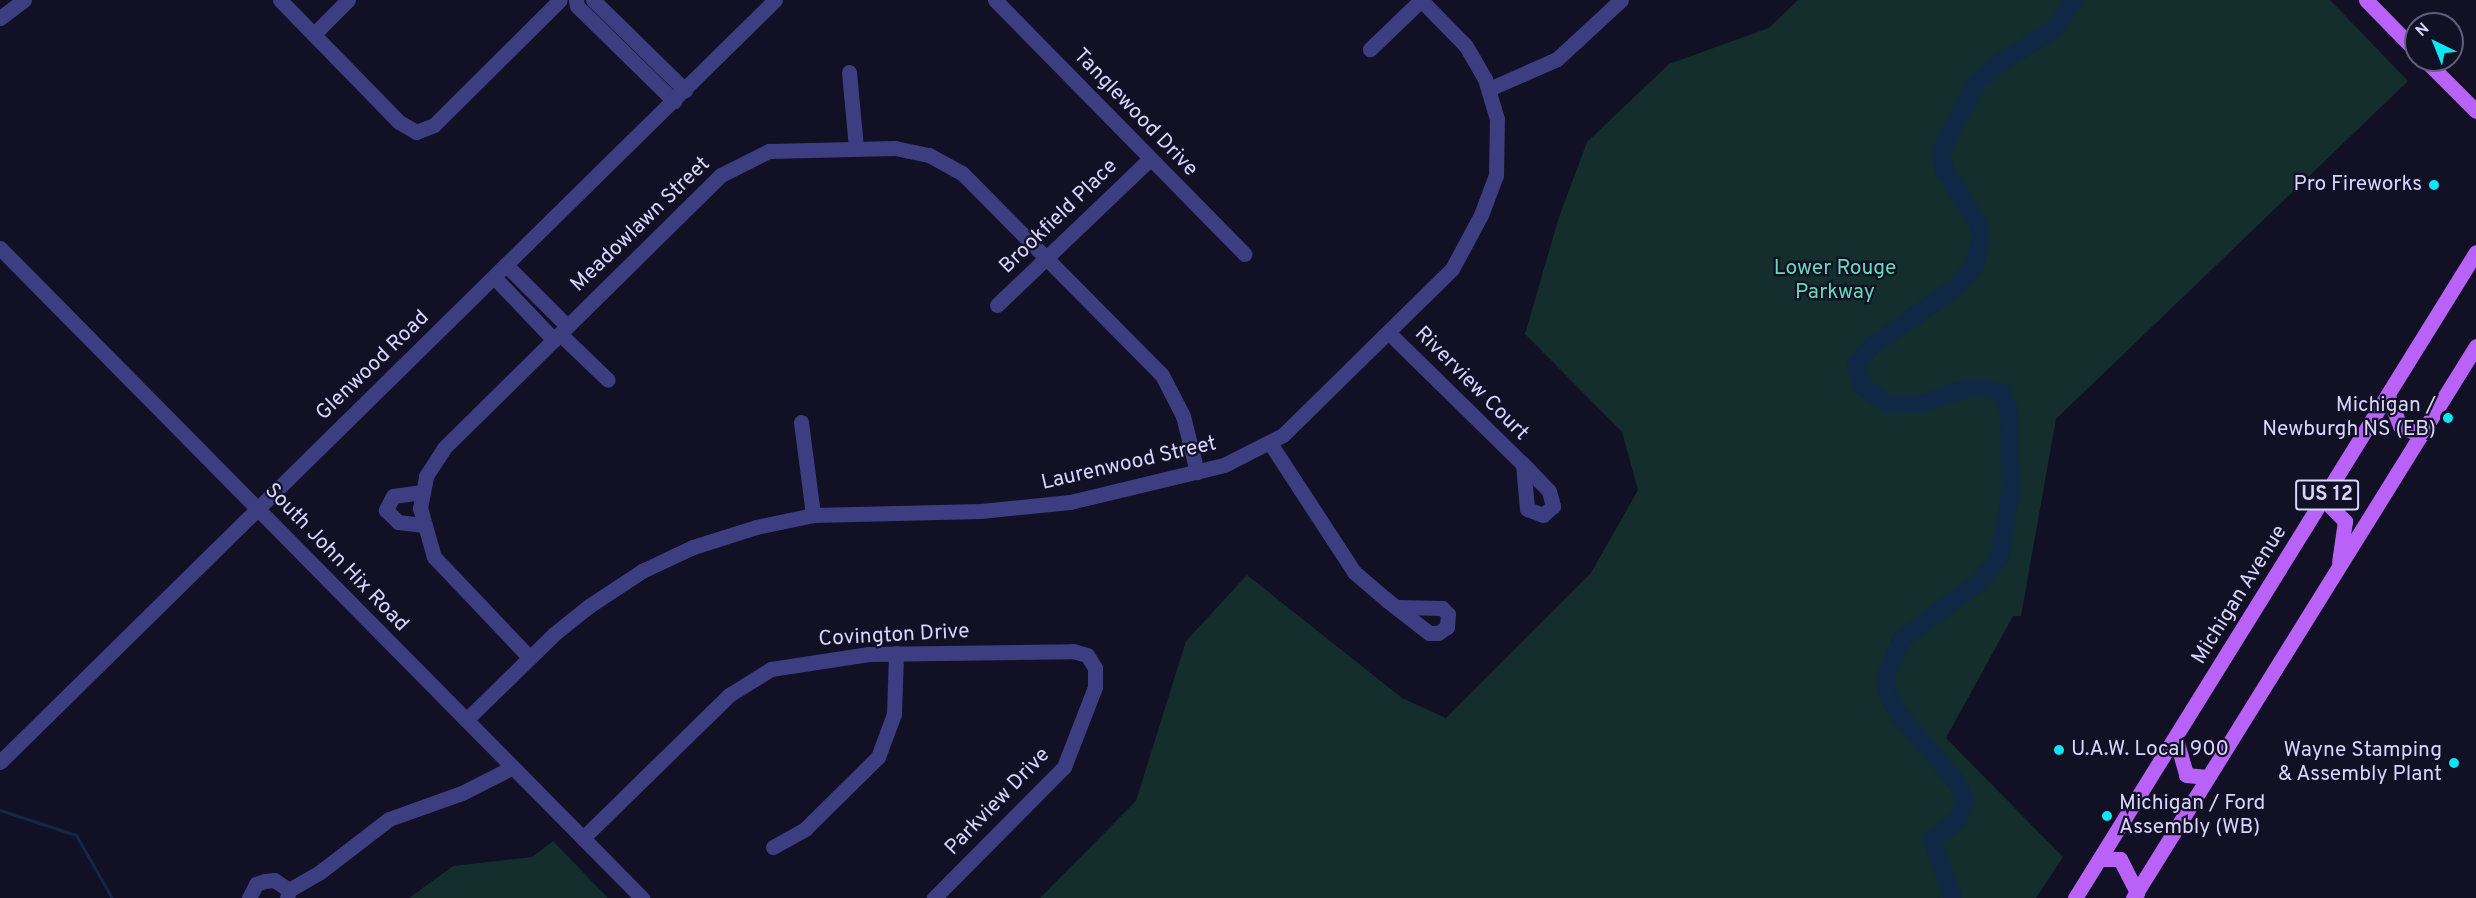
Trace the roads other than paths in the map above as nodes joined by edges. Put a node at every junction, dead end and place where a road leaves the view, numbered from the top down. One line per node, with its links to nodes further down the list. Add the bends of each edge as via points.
1 (24, 0): 12 (street)
2 (280, 0): 13 (street)
3 (348, 0): 13 (street)
4 (560, 0): 13 (street, via 434,125 416,132 399,122)
5 (576, 0): 19 (street, via 577,6)
6 (593, 0): 19 (street)
7 (775, 0): 19 (street, Glenwood Road)
8 (995, 0): 22 (street, Tanglewood Drive)
9 (1421, 0): 15 (street); 18 (street, Laurenwood Street, via 1470,52)
10 (1621, 0): 18 (street, via 1557,60)
11 (2366, 0): 14 (main road)
12 (0, 18)
13 (314, 34)
14 (2404, 39)
15 (1370, 49)
16 (849, 72): 21 (street)
17 (2438, 72): 20 (main road)
18 (1489, 89): 31 (street, Laurenwood Street, via 1497,119 1498,153 1481,215 1452,269)
19 (679, 95): 27 (street, Glenwood Road)
20 (2476, 111)
21 (856, 147): 26 (street, Meadowlawn Street, via 910,150 948,164 974,184); 30 (street, Meadowlawn Street, via 780,149 733,166)
22 (1150, 159): 25 (street, Tanglewood Drive); 26 (street, Brookfield Place)
23 (0, 248): 42 (street, South John Hix Road)
24 (2476, 252): 34 (main road, Michigan Avenue / US 12)
25 (1245, 254)
26 (1048, 259): 29 (street, Brookfield Place); 39 (street, Meadowlawn Street, via 1162,375 1183,416)
27 (506, 266): 28 (street, Glenwood Road); 30 (street)
28 (494, 278): 30 (street); 42 (street, Glenwood Road)
29 (997, 305)
30 (560, 333): 33 (street); 40 (street, Meadowlawn Street, via 444,448)
31 (1389, 333): 37 (street, Laurenwood Street, via 1297,423); 38 (street, Riverview Court)
32 (2476, 346): 36 (main road, US 12)
33 (608, 380)
34 (2388, 396): 36 (main road, via 2400,426); 41 (main road, Michigan Avenue / US 12)
35 (801, 422): 43 (street)
36 (2421, 435): 45 (main road, US 12)
37 (1270, 443): 39 (street, Laurenwood Street, via 1237,460); 46 (street, via 1342,558)
38 (1523, 464)
39 (1197, 472): 43 (street, Laurenwood Street, via 1105,495 1032,507)
40 (422, 492): 44 (street, Meadowlawn Street); 44 (street, via 393,496 386,510 398,522)
41 (2324, 500): 45 (main road, via 2345,521); 51 (main road, Michigan Avenue / US 12)
42 (259, 508): 50 (street, South John Hix Road); 52 (street, Glenwood Road)
43 (813, 515): 48 (street, Laurenwood Street, via 733,533 661,561 589,606)
44 (422, 525): 48 (street, Meadowlawn Street, via 440,566)
45 (2338, 568): 54 (main road, US 12)
46 (1396, 607)
47 (896, 653): 49 (street, Covington Drive, via 1073,651); 55 (street, Covington Drive, via 794,663 750,679); 56 (street, via 894,714 878,757 812,823)
48 (530, 657): 50 (street, Laurenwood Street)
49 (1091, 659): 62 (street, Parkview Drive, via 1095,687 1064,767)
50 (466, 720): 53 (street, South John Hix Road)
51 (2175, 739): 54 (main road, via 2186,775); 57 (main road, Michigan Avenue / US 12)
52 (0, 762)
53 (513, 767): 55 (street, South John Hix Road); 58 (street, via 462,794 389,819)
54 (2208, 777): 59 (main road, US 12)
55 (583, 838): 61 (street, South John Hix Road)
56 (773, 847)
57 (2101, 859): 59 (main road, via 2120,859); 63 (main road, Michigan Avenue / US 12)
58 (288, 894): 60 (street, via 274,880 264,881 256,884)
59 (2135, 896)
60 (249, 898)
61 (642, 898)
62 (934, 898)
63 (2075, 898)

